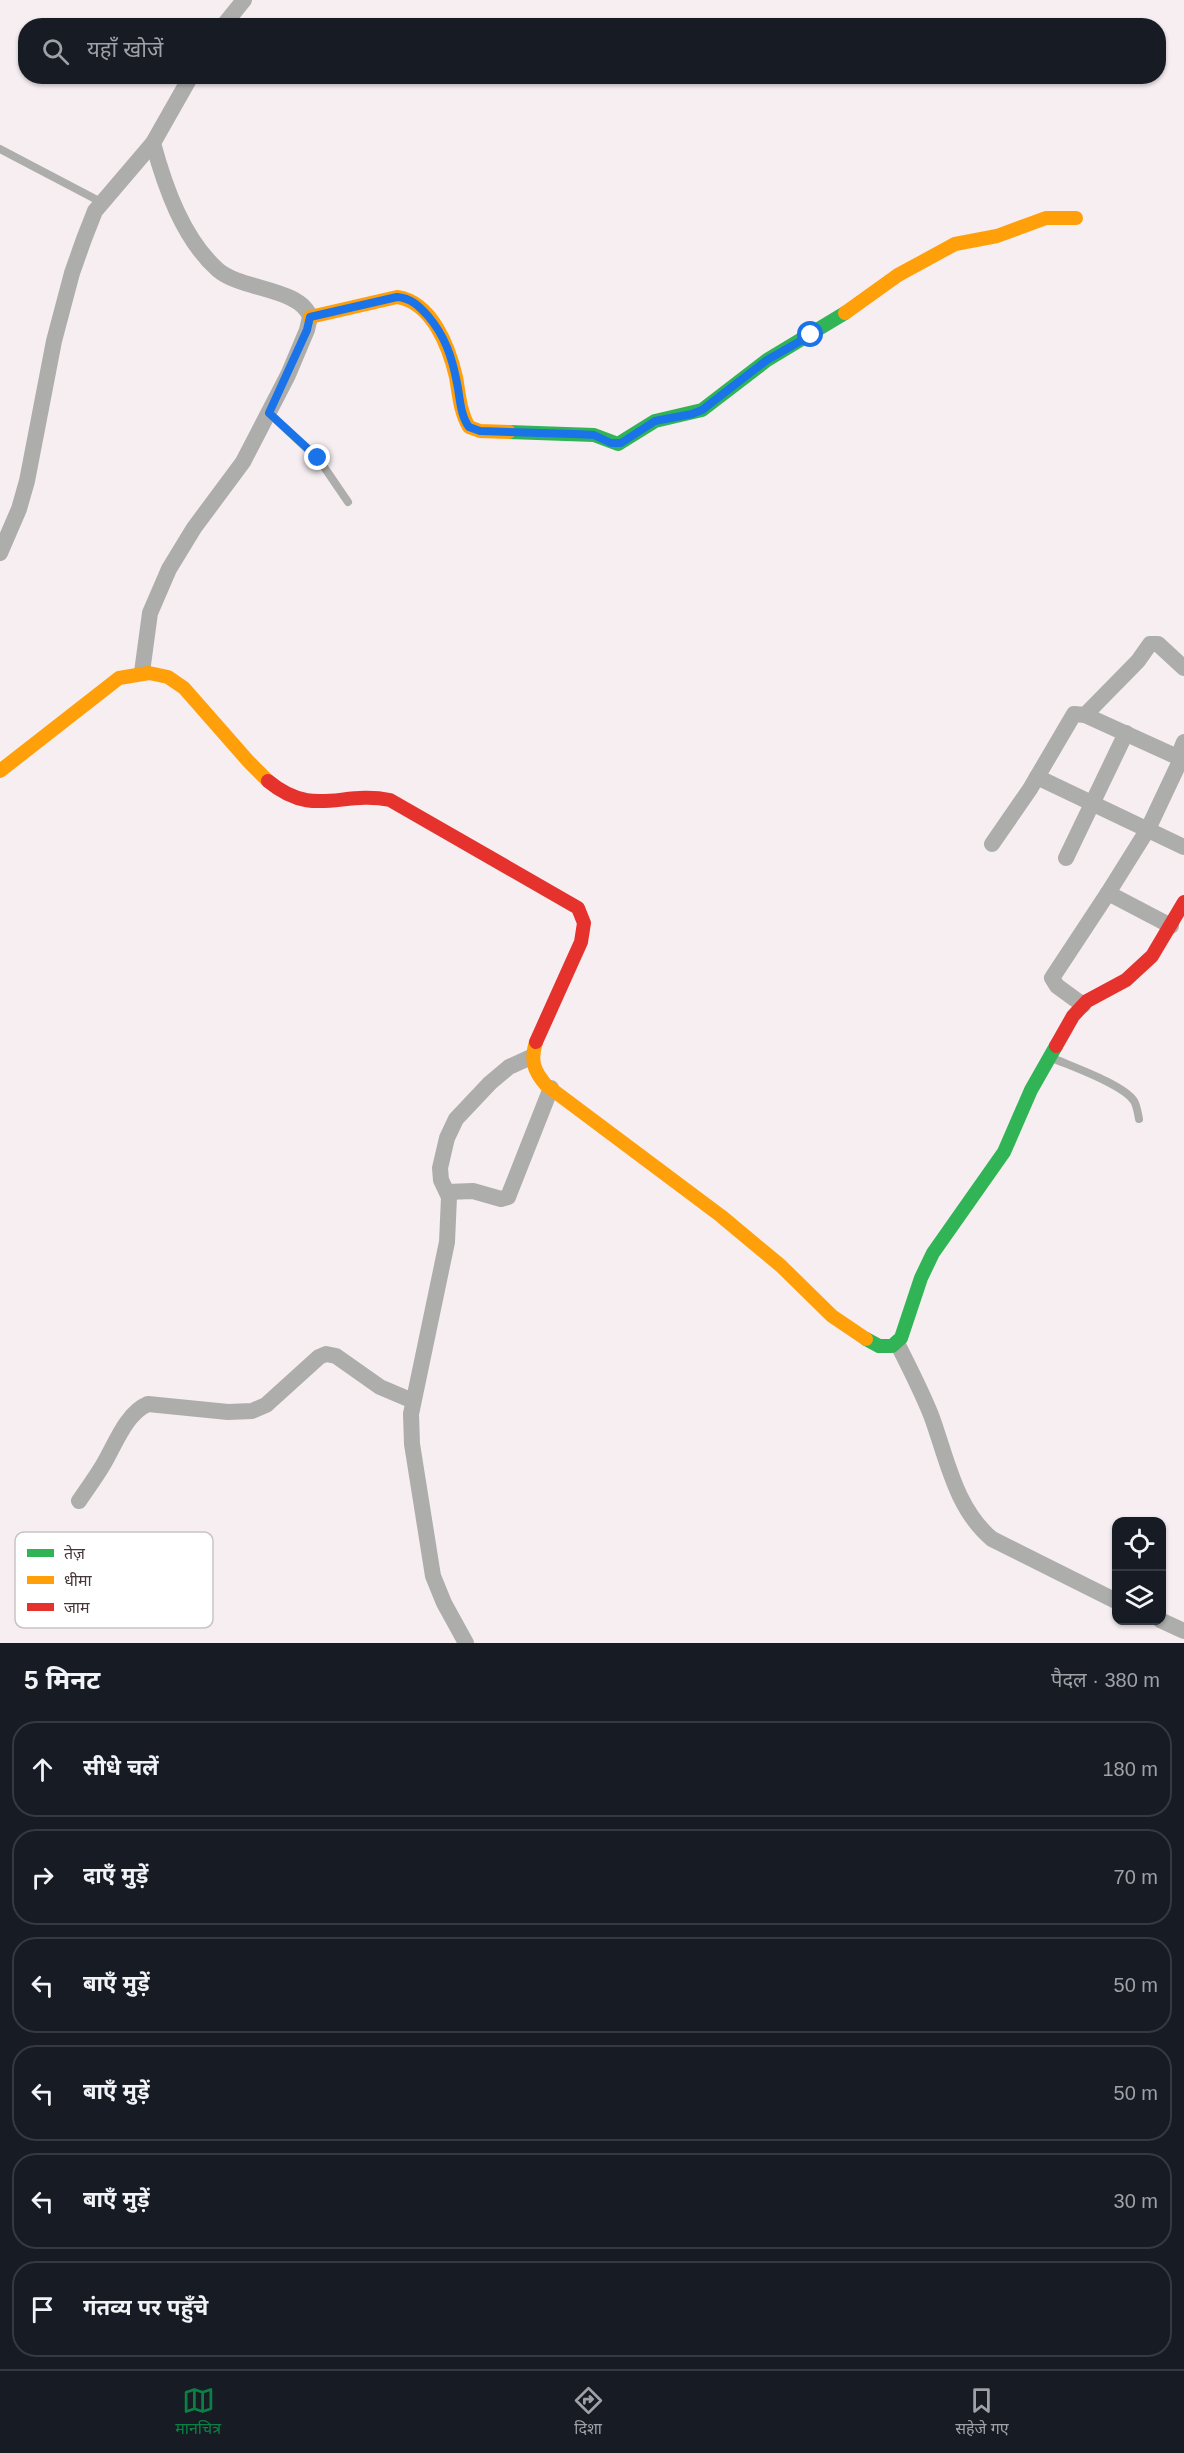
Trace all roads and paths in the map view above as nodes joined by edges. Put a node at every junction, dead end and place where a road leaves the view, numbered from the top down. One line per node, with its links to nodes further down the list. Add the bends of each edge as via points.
1 (244, 0): 2 (street)
2 (229, 18)
3 (186, 84): 4 (street)
4 (153, 143): 6 (street); 8 (street, via 175,205 206,257 231,278 302,303)
5 (0, 148): 6 (lane)
6 (103, 200): 11 (street, via 72,273 52,350 27,482)
7 (1076, 218): 8 (street, via 1046,218 942,250 767,360 702,410 655,421 618,444 594,435 480,431 469,427 444,337 407,298)
8 (310, 317): 9 (street)
9 (269, 413): 10 (lane, via 320,461); 13 (street, via 243,462 169,569 150,614)
10 (348, 502)
11 (0, 553)
12 (1184, 668): 14 (street, via 1152,643)
13 (142, 672): 17 (street, via 119,678); 28 (street, via 174,680 250,764 291,799 314,803 370,797 390,800 578,908 584,919 583,935)
14 (1085, 715): 15 (street); 18 (street, via 1071,716)
15 (1126, 733): 16 (street); 19 (street)
16 (1182, 754): 20 (street)
17 (0, 771)
18 (1037, 777): 19 (street); 21 (street)
19 (1094, 804): 20 (street); 23 (street)
20 (1148, 829): 22 (street); 24 (street)
21 (992, 844)
22 (1184, 847)
23 (1066, 858)
24 (1108, 893): 26 (street); 27 (street, via 1052,978)
25 (1184, 902): 26 (street)
26 (1172, 926): 27 (street, via 1137,972)
27 (1083, 1005): 29 (street)
28 (531, 1057): 30 (street, via 535,1072); 32 (street, via 505,1070 456,1119 440,1168)
29 (1050, 1057): 31 (lane, via 1128,1095); 33 (street, via 1004,1152 933,1253)
30 (551, 1088): 32 (street, via 508,1197 501,1199 473,1191); 33 (street, via 725,1220 783,1268 840,1324 879,1346 892,1347)
31 (1139, 1119)
32 (447, 1192): 34 (street, via 447,1242)
33 (897, 1343): 36 (street, via 930,1415 962,1503 979,1528 992,1539)
34 (413, 1401): 35 (street, via 380,1387 336,1356 326,1354 266,1405 252,1411 148,1404 123,1430); 39 (street, via 412,1444 430,1560 444,1603)
35 (79, 1501)
36 (1112, 1599)
37 (1166, 1623): 38 (street)
38 (1184, 1631)
39 (466, 1643)

